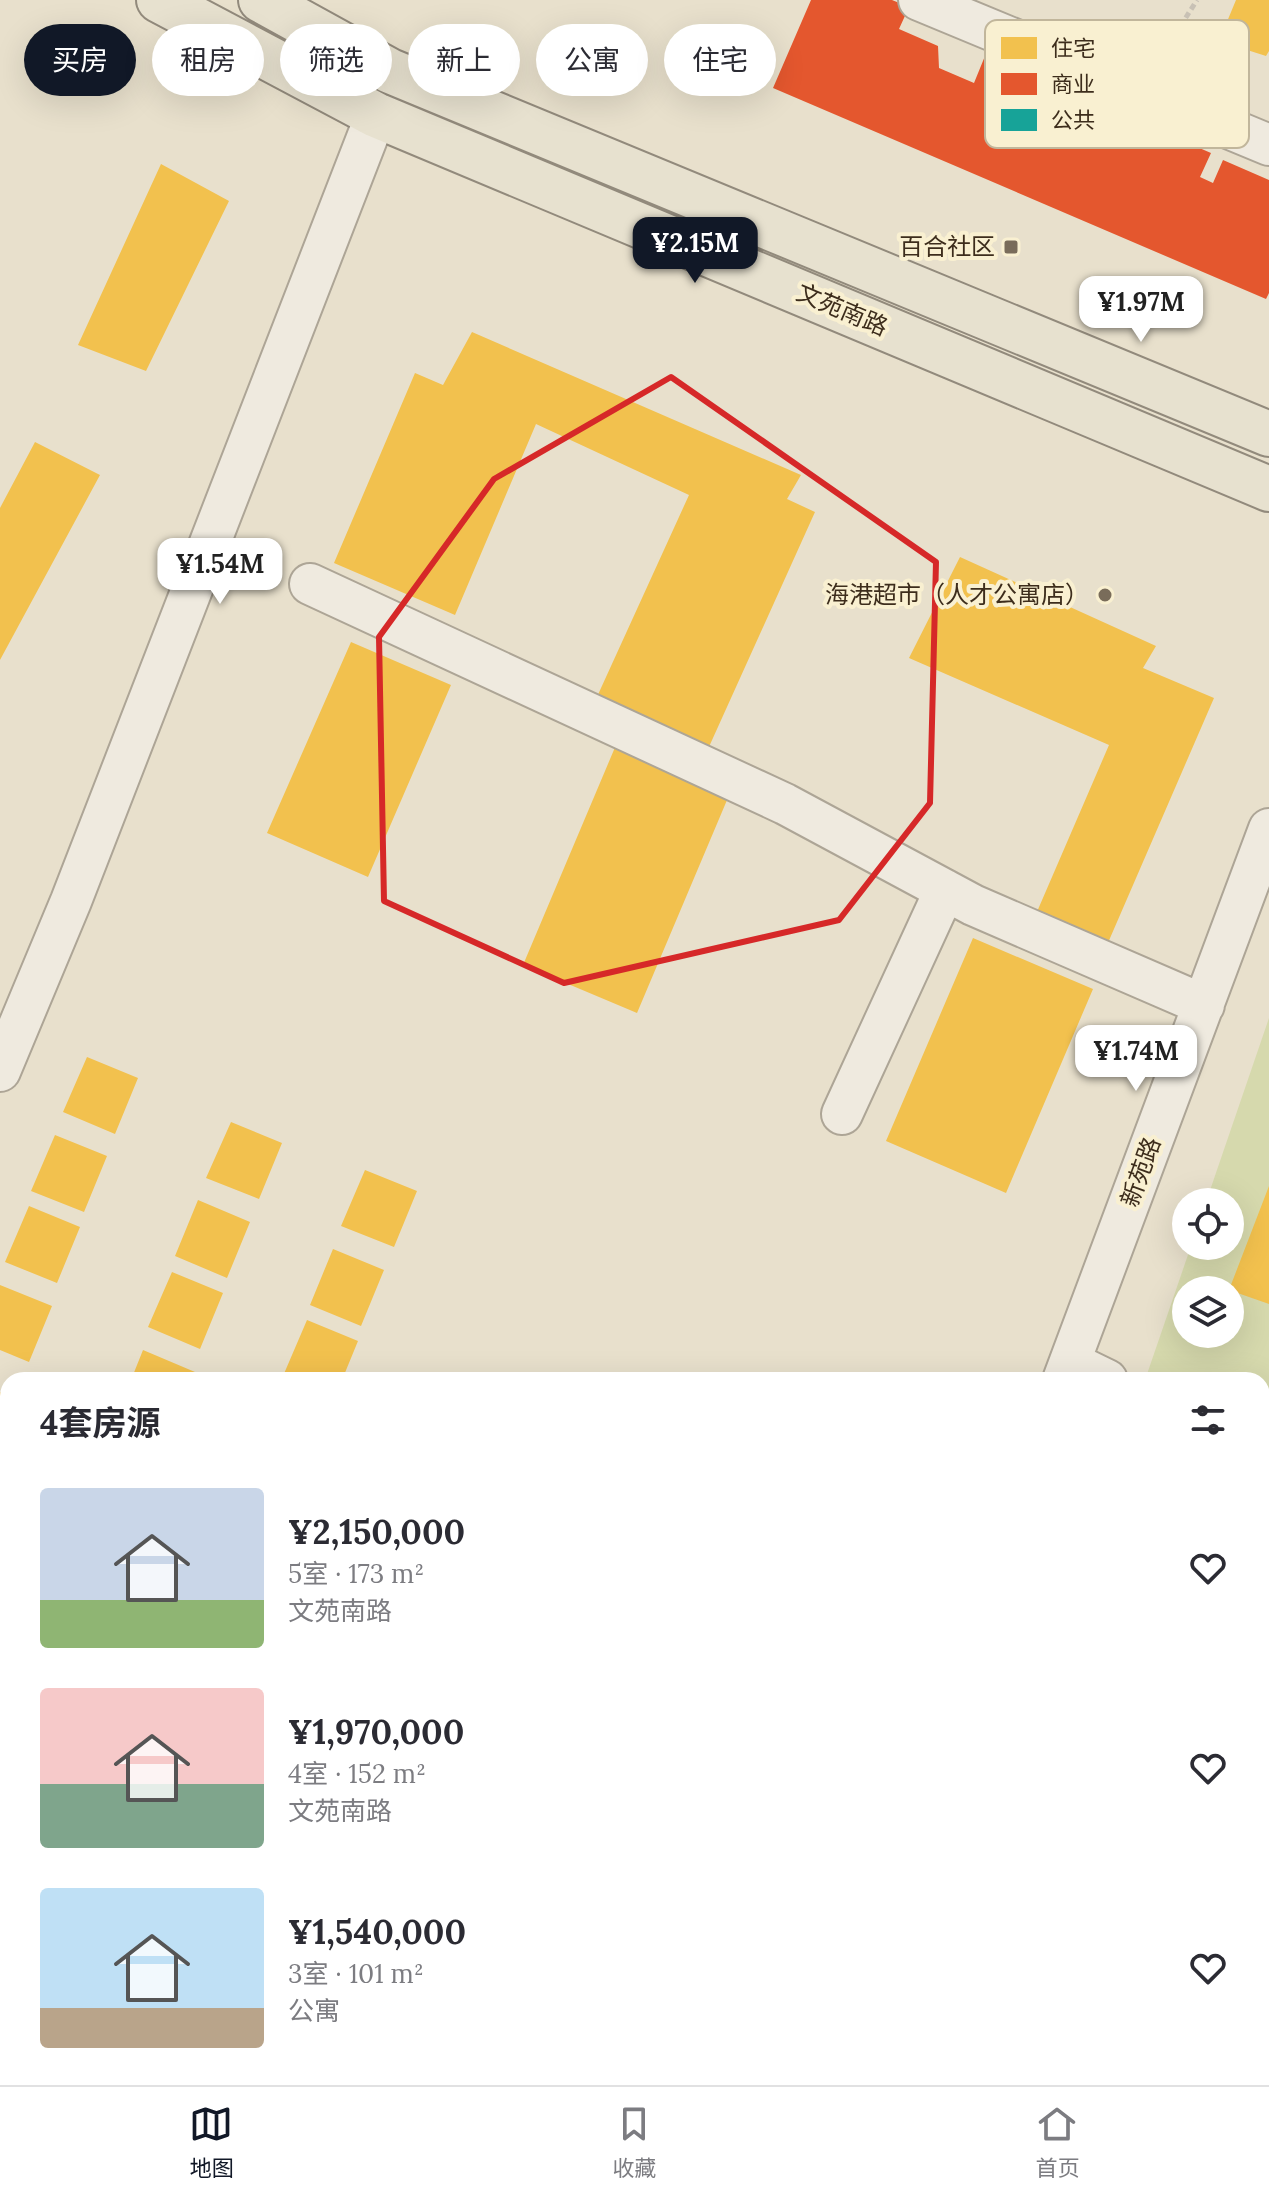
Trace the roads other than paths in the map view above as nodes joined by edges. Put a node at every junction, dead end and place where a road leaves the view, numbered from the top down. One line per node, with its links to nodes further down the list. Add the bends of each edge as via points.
1 (159, 0): 5 (main road, 文苑南路)
2 (261, 0): 8 (main road, 文苑南路, via 390,71)
3 (919, 0): 4 (street)
4 (985, 27)
5 (376, 115): 9 (main road, 文苑南路); 14 (street)
6 (1249, 137): 7 (street)
7 (1269, 145)
8 (1269, 434)
9 (1269, 489)
10 (310, 584): 12 (street, via 785,804)
11 (1269, 829): 13 (street, 新苑路)
12 (945, 890): 13 (street); 15 (street)
13 (1204, 1005): 16 (street, 新苑路)
14 (0, 1071)
15 (842, 1114)
16 (1066, 1371)

